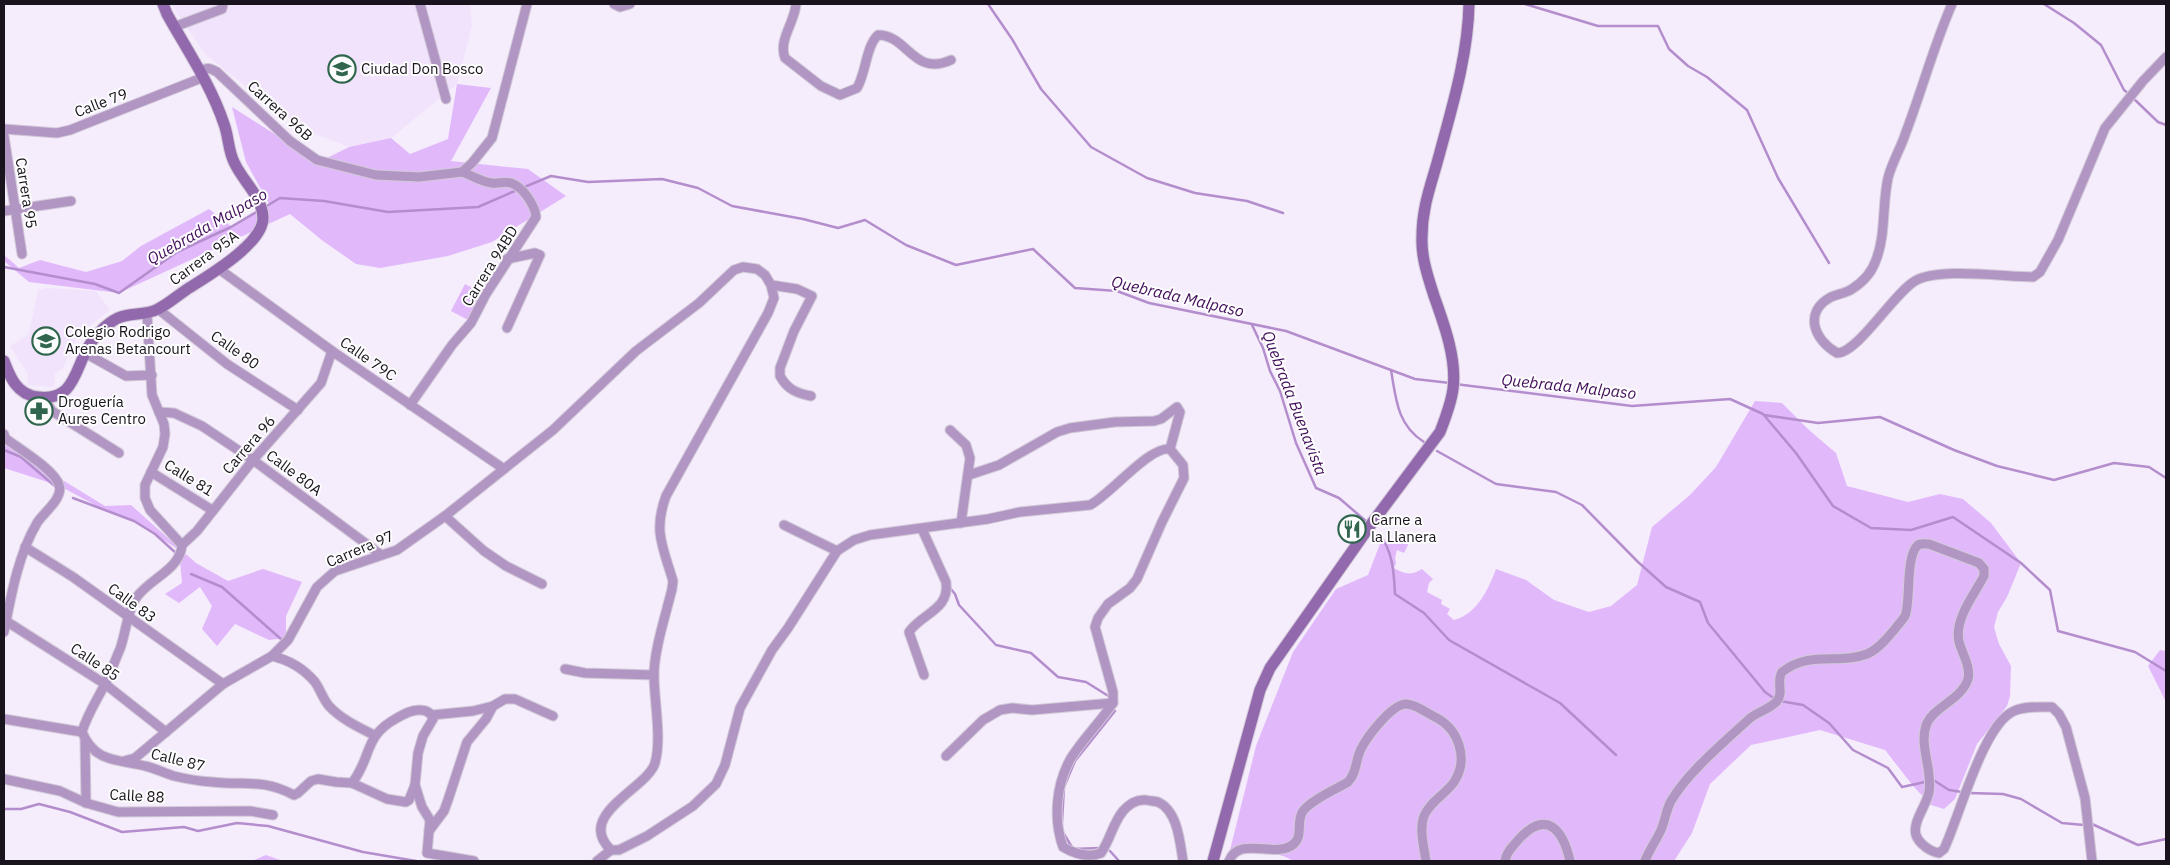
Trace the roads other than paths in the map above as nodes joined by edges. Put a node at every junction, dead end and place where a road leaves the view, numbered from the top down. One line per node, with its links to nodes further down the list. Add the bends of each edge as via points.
1 (163, 4): 10 (main road, Carrera 95A)
2 (223, 4): 10 (street, via 222,10)
3 (420, 4): 14 (street)
4 (527, 4): 17 (street, via 492,138)
5 (614, 4): 6 (street, via 620,7)
6 (630, 4)
7 (796, 4): 12 (street, via 783,46 785,58 821,86 840,96 857,88 871,44 878,35 892,39 931,65)
8 (1469, 4): 85 (main road, via 1465,52 1428,187 1422,238 1428,276 1448,343 1453,383 1446,417 1440,432 1270,668 1260,690)
9 (1952, 4): 11 (street, via 1906,134 1890,169 1876,260 1868,276 1852,290 1830,298 1820,306 1814,320 1820,341 1837,353 1851,347 1907,288 1924,278 1958,274 2033,276 2040,272 2058,240 2101,136)
10 (174, 27): 13 (main road, Carrera 95A)
11 (2166, 56)
12 (950, 60)
13 (202, 74): 15 (street, Calle 79, via 70,130); 17 (street, Carrera 96B, via 205,68 217,72 290,141 317,160 376,175 419,177); 23 (main road, Carrera 95A, via 224,124 234,163 256,196 261,211 261,228 251,242)
14 (446, 99)
15 (4, 129)
16 (4, 136): 19 (street, Carrera 95)
17 (462, 172): 22 (street, Carrera 94BD, via 491,183 514,185 522,190 535,212 536,217)
18 (71, 201): 19 (street)
19 (15, 209): 20 (street); 21 (street, Carrera 95)
20 (4, 210)
21 (22, 254)
22 (508, 259): 27 (street, via 535,253 540,255); 35 (street, Carrera 94BD, via 471,323)
23 (218, 269): 25 (main road, Carrera 95A); 28 (street, Calle 79C)
24 (772, 285): 33 (street, via 797,289 812,296 794,331 780,372 789,389); 43 (street, Carrera 97, via 757,269 744,266 734,270 699,303 636,351 553,430); 61 (street, via 774,298 768,313 660,512 658,529 672,589)
25 (158, 309): 26 (main road, Carrera 95A); 36 (street, Calle 80, via 227,364)
26 (147, 314): 29 (main road, Carrera 95A, via 120,317 111,322); 31 (street)
27 (508, 328)
28 (332, 351): 35 (street, Calle 79C); 36 (street, Carrera 96, via 321,383)
29 (85, 353): 31 (street, via 126,376); 34 (main road, Carrera 95A, via 79,372 68,387 57,395)
30 (5, 363): 32 (street); 34 (main road, via 14,384 25,393)
31 (152, 375): 37 (street, via 152,395)
32 (4, 379)
33 (810, 396)
34 (44, 398): 41 (street, via 52,411)
35 (410, 405): 43 (street, Calle 79C)
36 (298, 410): 42 (street, Carrera 96)
37 (159, 412): 42 (street, Calle 80A, via 174,413 202,426); 44 (street, via 164,424 164,440)
38 (950, 430): 45 (street, via 969,452)
39 (4, 434): 52 (street, via 56,477 60,487 59,495 38,522)
40 (1170, 450): 45 (street, via 1180,412 1177,407 1154,421 1115,422 1057,432 999,465); 48 (street, via 1161,450 1147,459 1090,505 1020,512); 65 (street, via 1183,465 1184,478 1137,579 1108,604 1095,627 1114,692)
41 (119, 453)
42 (253, 460): 46 (street, Carrera 96); 54 (street, Calle 80A)
43 (504, 469): 47 (street, Carrera 97)
44 (151, 472): 46 (street, Calle 81); 51 (street, via 145,485 145,498 150,510)
45 (969, 475): 48 (street)
46 (212, 510): 51 (street, Carrera 96)
47 (445, 516): 54 (street, Carrera 97, via 397,550); 55 (street, via 506,566)
48 (961, 523): 50 (street)
49 (784, 525): 53 (street)
50 (922, 529): 53 (street, via 870,535); 62 (street, via 948,591 946,599 909,632)
51 (182, 545): 56 (street, Carrera 96, via 177,562 143,588 134,600)
52 (25, 547): 56 (street, Calle 83, via 74,577); 57 (street)
53 (837, 551): 81 (street, via 772,650 740,708 725,765 716,784 693,806 647,836 619,850)
54 (380, 554): 59 (street, Carrera 97, via 335,571 324,580 288,640)
55 (542, 584)
56 (129, 618): 63 (street, Carrera 96); 64 (street, Calle 83)
57 (6, 621): 58 (street); 63 (street, Calle 85)
58 (4, 632)
59 (272, 656): 64 (street, Carrera 97); 72 (street, via 297,666 315,683 336,713)
60 (565, 669): 61 (street, via 585,673)
61 (654, 675): 81 (street, via 657,701 654,765 604,818 601,834 603,843)
62 (924, 675)
63 (105, 684): 70 (street, Calle 85); 71 (street, Carrera 96, via 85,721)
64 (223, 684): 70 (street, Carrera 97)
65 (1112, 703): 73 (street, via 1000,710 983,720); 84 (street, via 1064,773 1057,822 1062,847 1092,857 1101,853 1121,813 1133,802 1142,800 1158,802 1170,812)
66 (493, 706): 67 (street); 68 (street, via 505,699 516,699); 80 (street, via 486,720 467,742 444,811)
67 (432, 715): 72 (street, via 428,711 409,712); 77 (street, via 418,752)
68 (553, 716)
69 (4, 719): 71 (street)
70 (166, 732): 74 (street, Carrera 97, via 135,758)
71 (83, 736): 74 (street, Calle 87, via 92,750 112,760); 78 (street, Carrera 96)
72 (374, 736): 76 (street)
73 (946, 756)
74 (124, 761): 76 (street, Calle 87, via 174,776 271,785 294,795 314,779)
75 (4, 779): 78 (street, Calle 88, via 60,791)
76 (352, 782): 77 (street, via 387,800 406,802)
77 (415, 785): 80 (street, via 430,820)
78 (86, 803): 79 (street, Calle 88, via 134,813 250,811)
79 (273, 815)
80 (429, 831): 82 (street, via 428,853)
81 (611, 850): 83 (street)
82 (474, 861)
83 (597, 861)
84 (1183, 861)
85 (1213, 861)
86 (1228, 861): 87 (street, via 1241,849 1249,847 1274,851 1294,845 1304,810 1348,782 1367,738 1390,712 1407,704 1441,720 1451,729 1459,742 1462,756 1454,782 1434,801 1423,818)
87 (1426, 861)
88 (1505, 861): 89 (street, via 1506,854 1528,830 1544,825 1555,828 1562,835)
89 (1570, 861)
90 (1645, 861): 91 (street, via 1676,794 1705,760 1751,717 1777,701 1782,672 1805,660 1853,658 1869,653 1898,625 1905,615 1907,580 1914,551 1917,546 1929,544 1979,563 1984,569 1984,576 1958,627 1958,641 1969,677 1966,685 1927,724 1924,740 1929,765 1929,792 1915,829 1917,837 1932,852 1939,853 1944,849 1984,747 2005,717 2014,710 2052,707 2066,726 2085,798)
91 (2092, 861)

